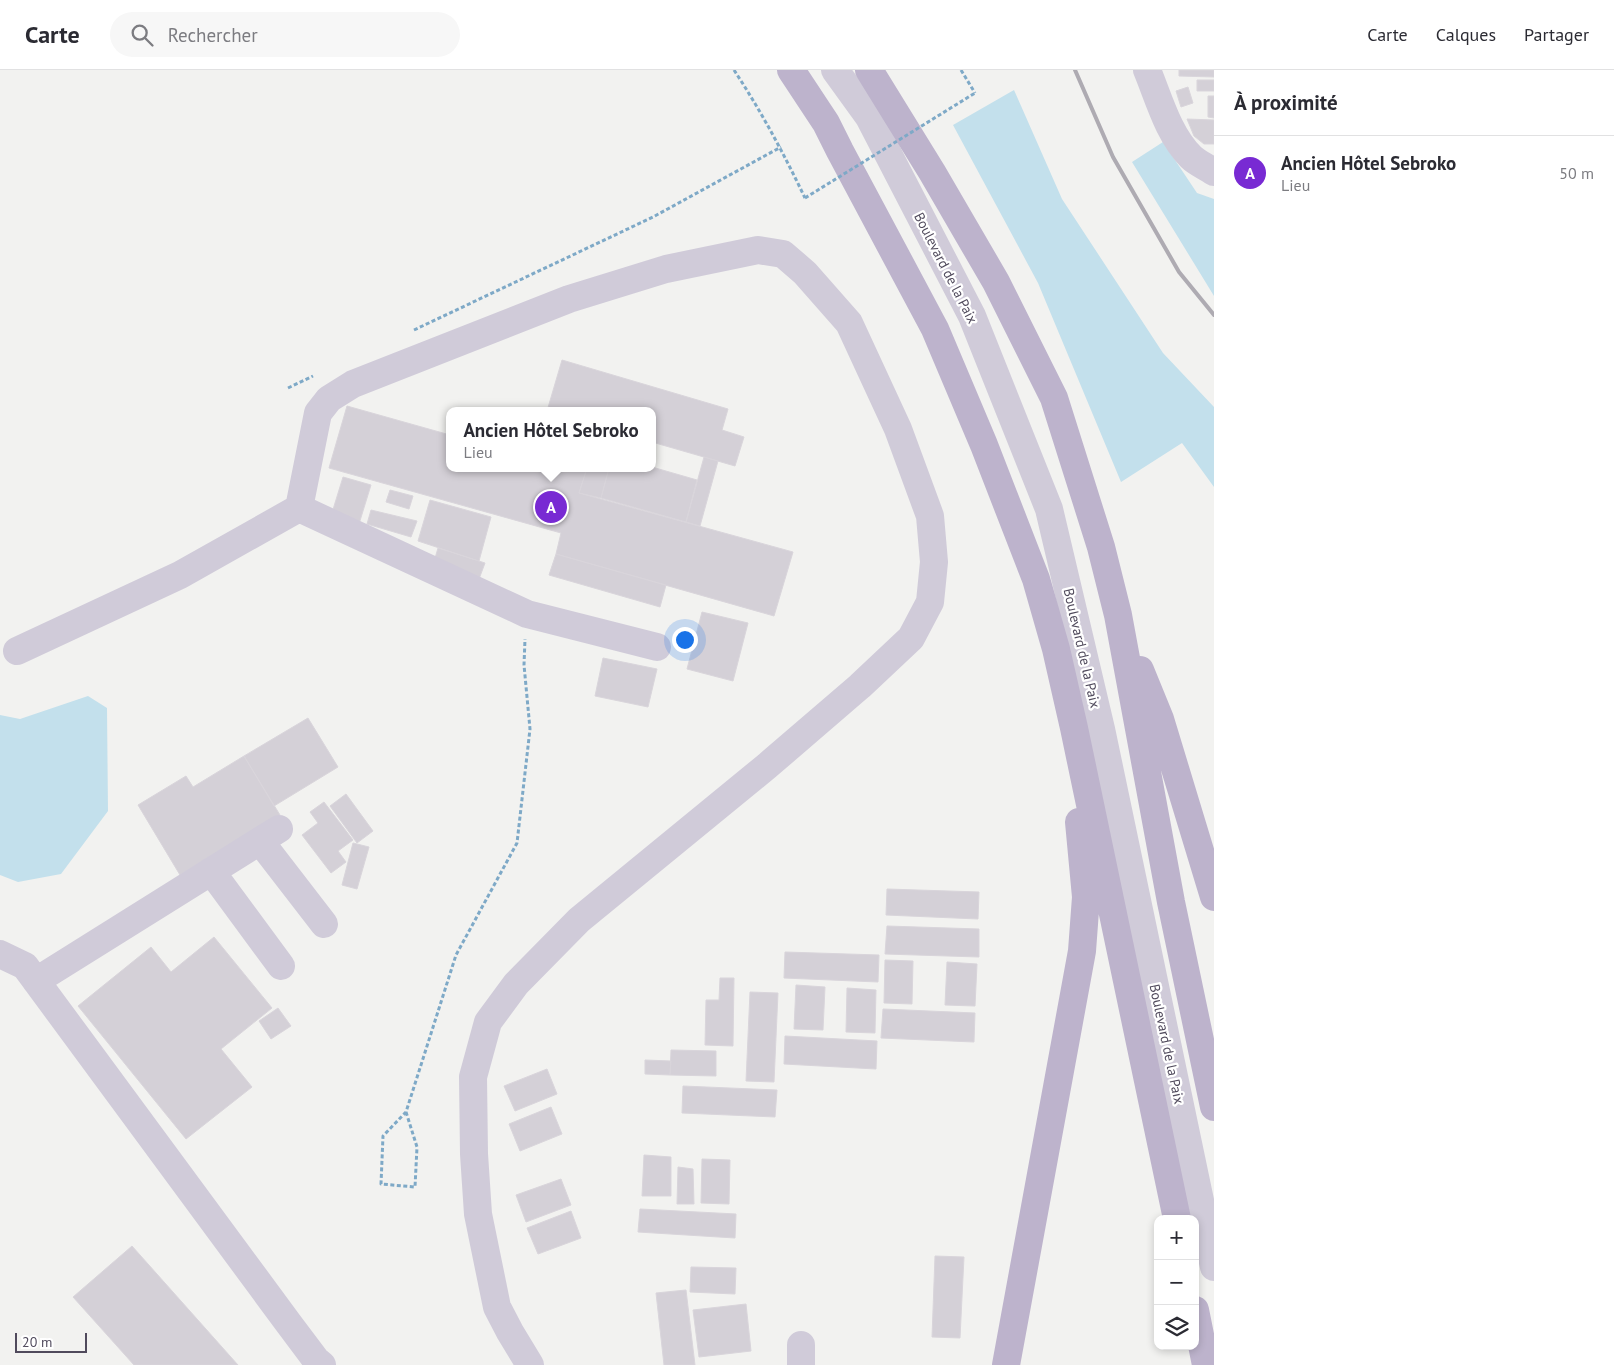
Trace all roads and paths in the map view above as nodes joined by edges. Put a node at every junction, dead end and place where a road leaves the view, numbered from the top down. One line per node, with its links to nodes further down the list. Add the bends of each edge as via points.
1 (734, 70): 7 (path)
2 (791, 70): 17 (main road, Boulevard de la Paix, via 826,123 935,329 1036,579)
3 (835, 70): 27 (street, Boulevard de la Paix, via 869,118 972,316 1049,509 1101,729)
4 (869, 70): 14 (main road, via 996,282 1054,398 1101,547)
5 (961, 70): 7 (path, bridge, via 975,93 805,198)
6 (1147, 70): 8 (street, via 1174,134 1192,159)
7 (781, 147): 9 (path, via 653,217)
8 (1214, 172)
9 (412, 331)
10 (314, 376): 11 (path)
11 (288, 388)
12 (299, 508): 13 (street); 16 (street, via 180,575); 30 (street, via 318,413 329,400 353,384 569,298 666,269 758,250 783,254 805,273 849,323 898,429 930,516 934,562 930,602 911,638 781,754 579,920 516,984 488,1022 473,1077 478,1214 497,1307)
13 (527, 614): 15 (street); 25 (path, via 524,665 530,729 517,843 456,955)
14 (1118, 615): 19 (main road, via 1160,719); 24 (main road, via 1171,902)
15 (657, 647)
16 (17, 652)
17 (1074, 728): 26 (main road, Boulevard de la Paix); 31 (main road, via 1086,897 1082,951)
18 (211, 871): 20 (street, via 269,835); 22 (street); 23 (street)
19 (1214, 897)
20 (324, 924)
21 (0, 954): 23 (street, via 25,966)
22 (281, 966)
23 (36, 981): 29 (street)
24 (1214, 1107)
25 (406, 1112): 25 (path, via 417,1147 415,1187 381,1184 383,1136)
26 (1176, 1215)
27 (1214, 1267)
28 (1199, 1331): 32 (main road)
29 (322, 1365)
30 (530, 1365)
31 (1006, 1365)
32 (1206, 1365)

